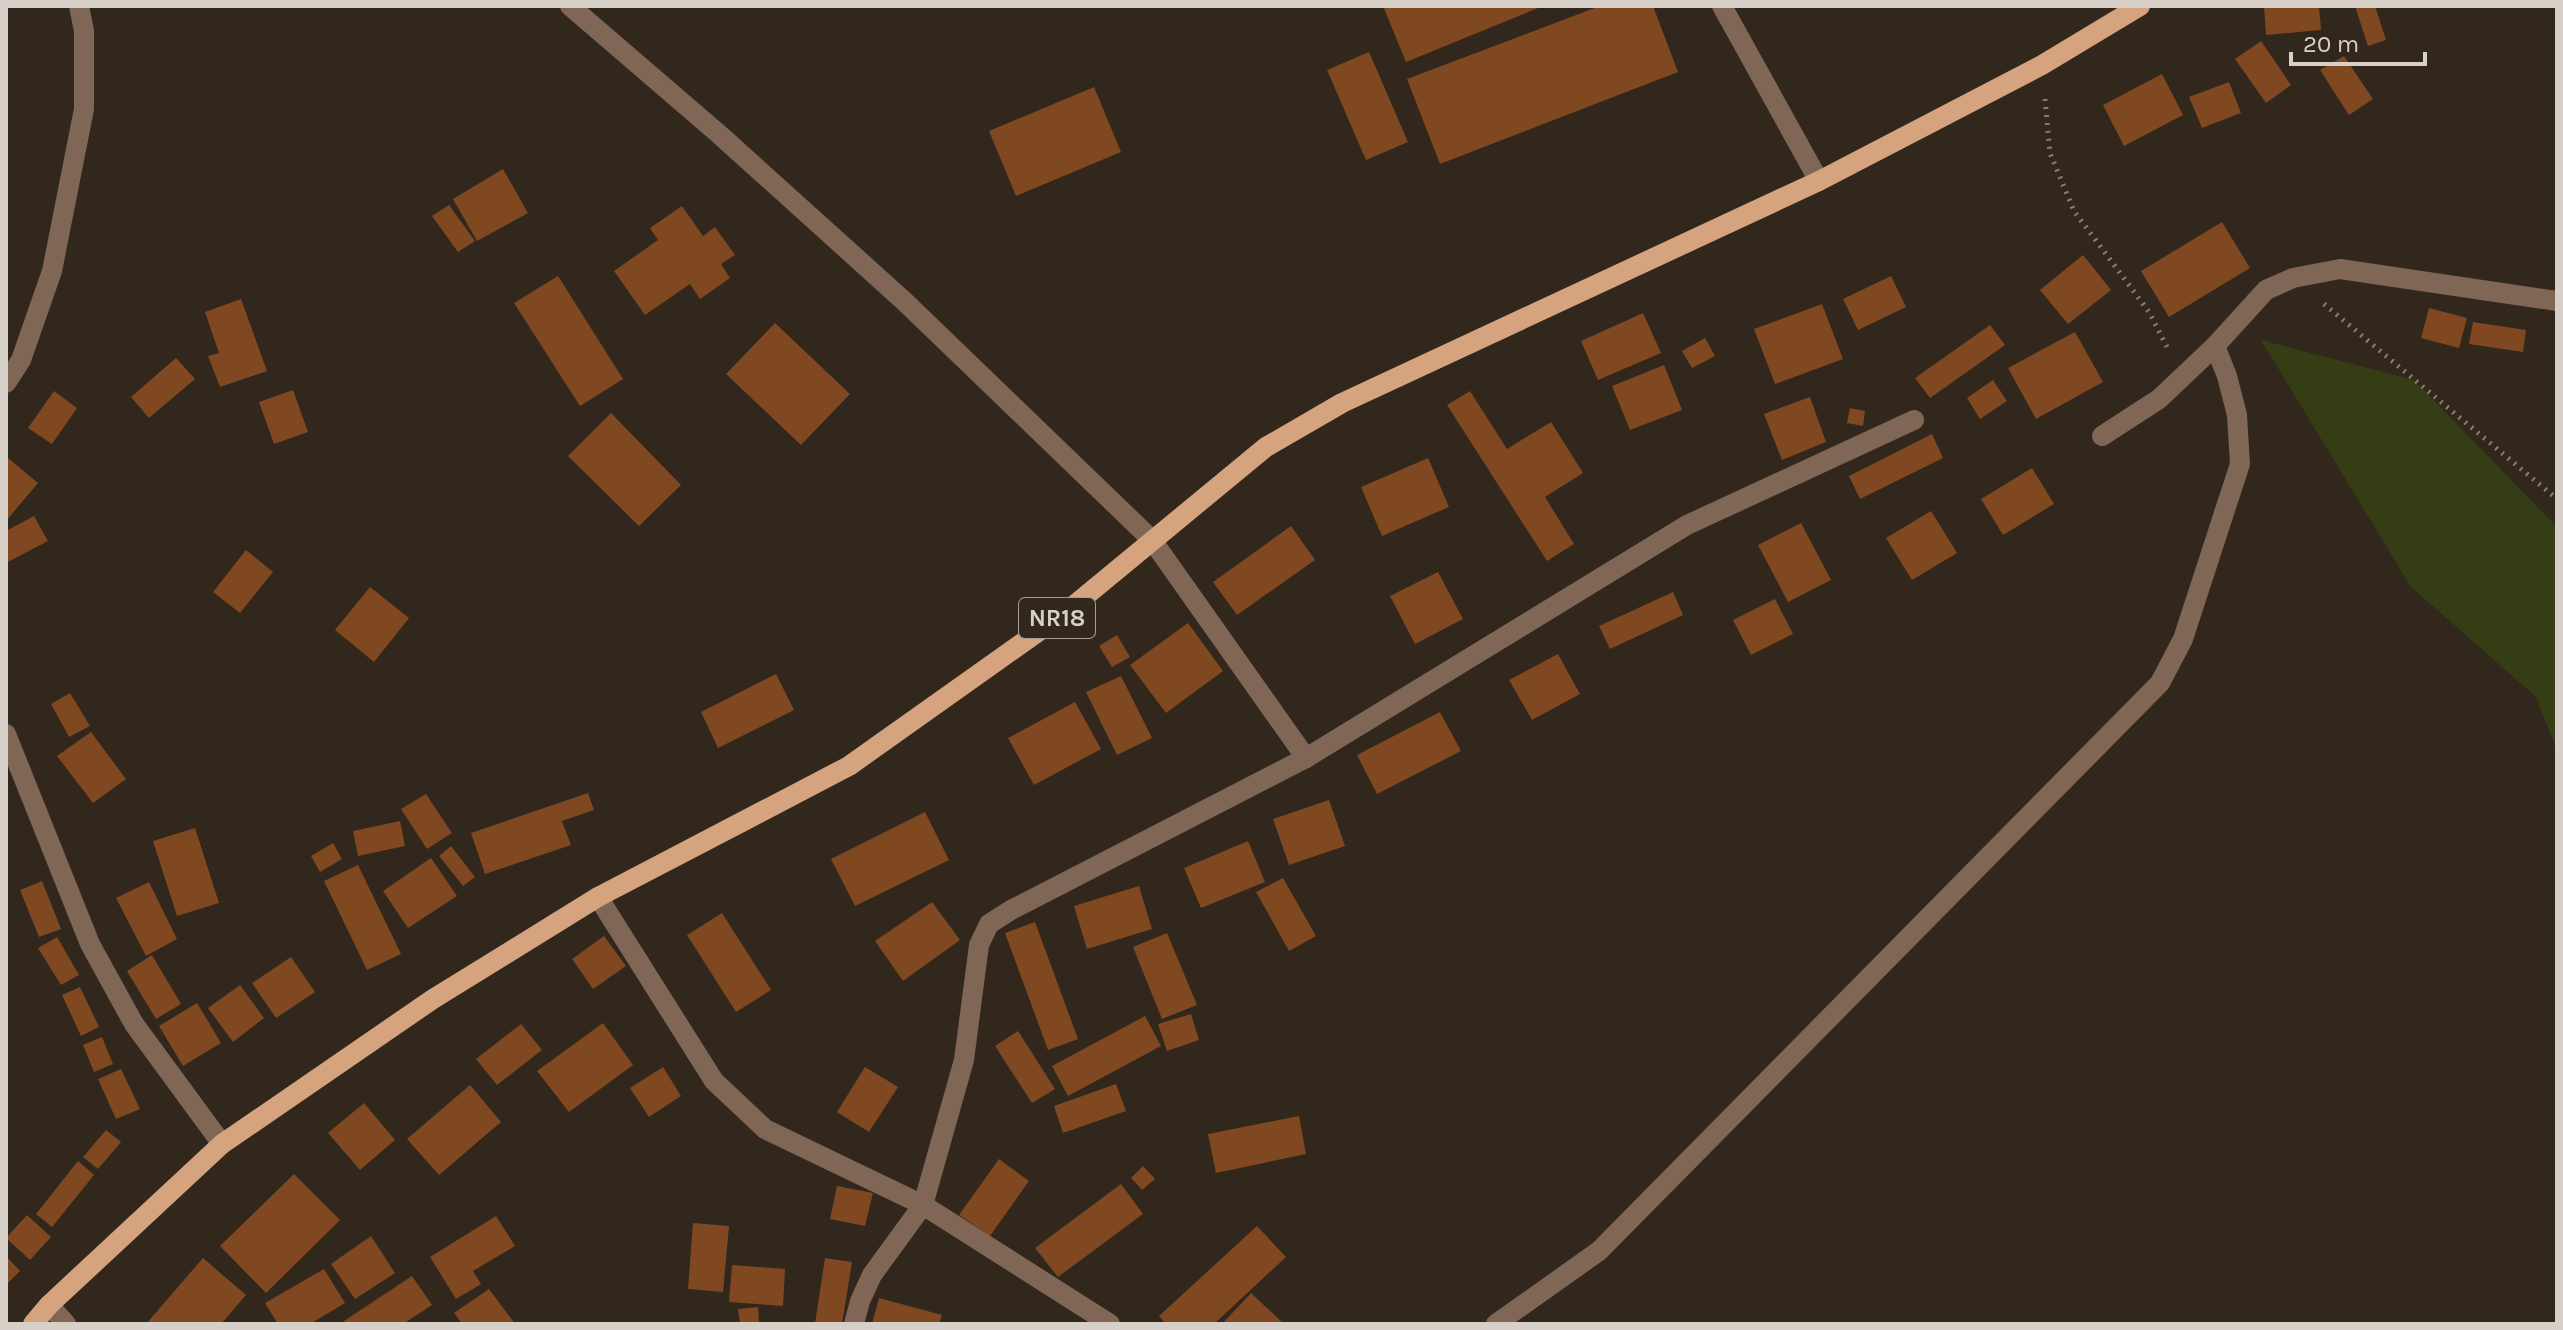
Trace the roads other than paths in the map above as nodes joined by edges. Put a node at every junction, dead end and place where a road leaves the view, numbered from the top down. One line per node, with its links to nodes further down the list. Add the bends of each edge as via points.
1 (79, 6): 8 (street, via 84,109 52,271 21,360)
2 (570, 6): 11 (street, via 904,301)
3 (1722, 6): 5 (street)
4 (2140, 6): 5 (main road, NR18, via 2042,65)
5 (1819, 181): 11 (main road, NR18, via 1342,403 1266,447)
6 (2557, 301): 7 (street, via 2340,269 2293,278 2266,290)
7 (2215, 346): 10 (street, via 2159,399); 22 (street, via 2237,415 2240,464 2183,639 2160,683 1599,1251)
8 (6, 383)
9 (1914, 420): 13 (street, via 1687,525)
10 (2102, 436)
11 (1152, 540): 13 (street); 14 (main road, NR18, via 1066,612 849,766)
12 (6, 734): 15 (street, via 90,944 134,1024)
13 (1306, 758): 16 (street, via 989,924 979,945 964,1060)
14 (598, 897): 15 (main road, NR18, via 433,999); 16 (street, via 714,1081 765,1129)
15 (222, 1144): 17 (main road, NR18)
16 (923, 1205): 20 (street, via 872,1275); 21 (street)
17 (49, 1305): 18 (main road, NR18); 19 (street)
18 (33, 1324)
19 (66, 1324)
20 (854, 1324)
21 (1110, 1324)
22 (1496, 1324)

